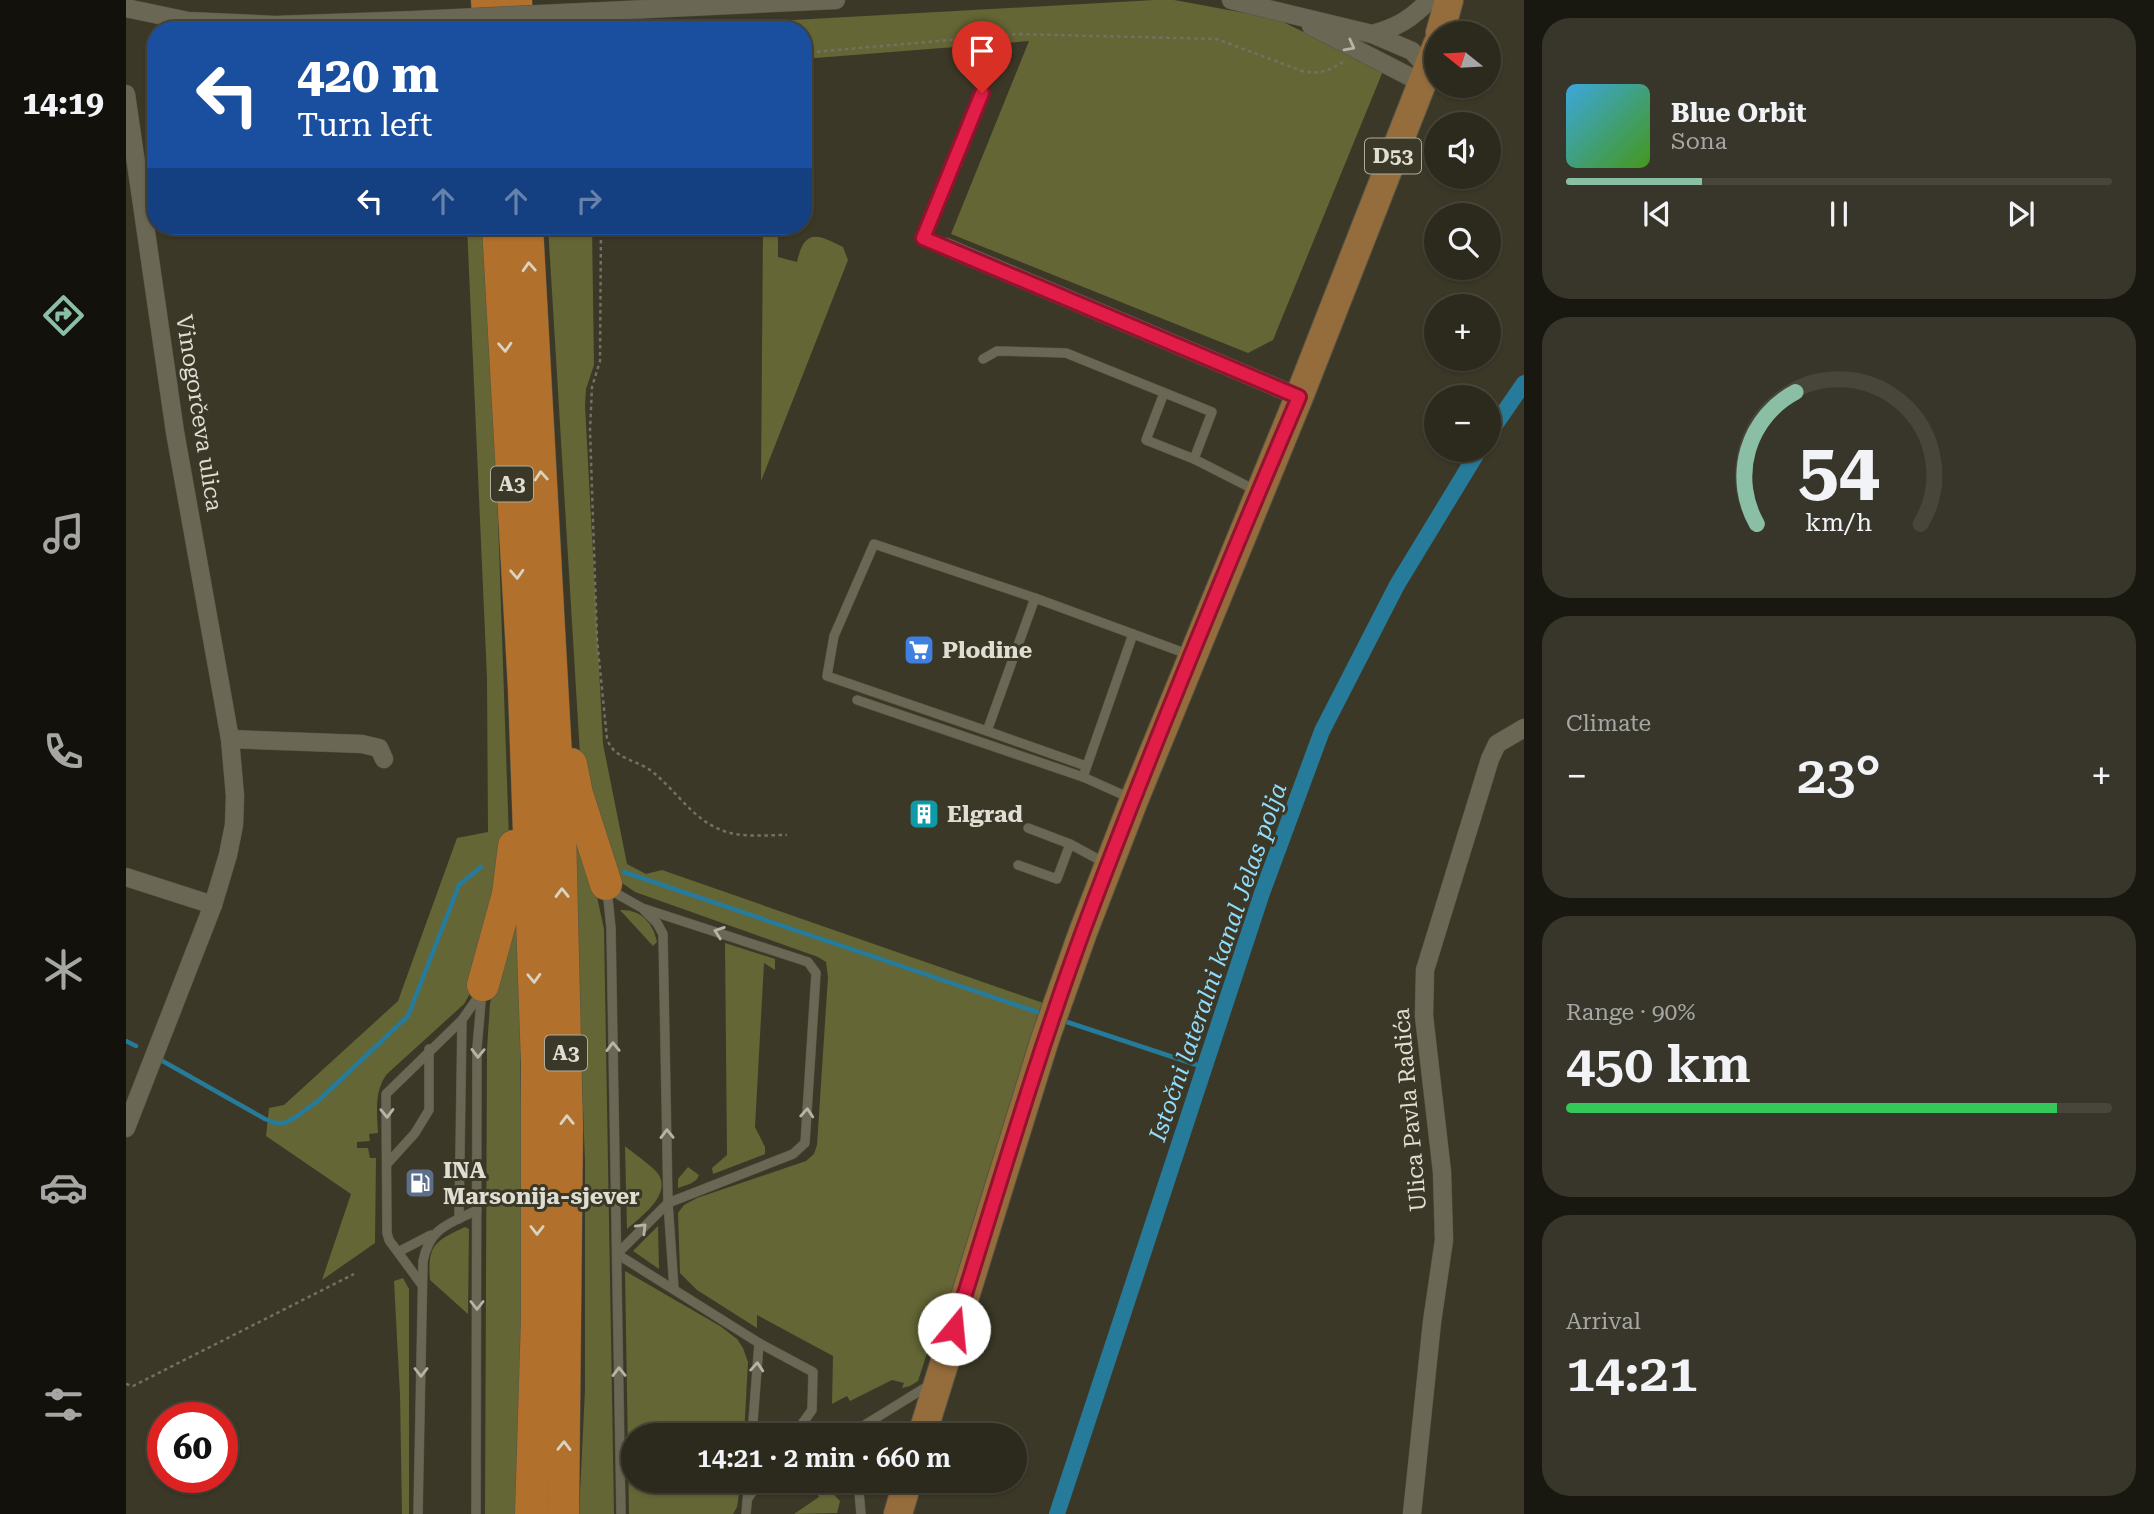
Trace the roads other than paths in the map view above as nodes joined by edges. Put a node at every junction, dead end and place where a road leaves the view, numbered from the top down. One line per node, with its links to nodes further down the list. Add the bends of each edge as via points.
1 (487, 0): 11 (highway)
2 (516, 0): 12 (highway)
3 (836, 0): 10 (street, bridge)
4 (1231, 0): 8 (street)
5 (1429, 0): 14 (street, via 1403,23)
6 (1449, 0): 13 (main road)
7 (126, 9): 9 (street, bridge)
8 (1289, 15): 14 (street); 15 (street, one-way to 15)
9 (188, 21)
10 (387, 21)
11 (488, 21)
12 (517, 21)
13 (1443, 21)
14 (1372, 34): 15 (street, via 1412,51 1422,61)
15 (1424, 78): 23 (main road, D53)
16 (982, 93): 20 (lane, via 923,238)
17 (126, 94): 34 (street, Vinogorčeva ulica, via 176,432)
18 (499, 235): 30 (highway, A3, one-way to 30)
19 (528, 235): 26 (highway, A3, one-way to 19)
20 (946, 247): 23 (street)
21 (983, 359): 22 (lane, via 997,351 1066,353)
22 (1164, 393): 24 (lane, via 1212,412); 24 (lane, via 1146,440)
23 (1299, 397): 25 (main road, D53)
24 (1194, 459): 25 (lane)
25 (1259, 492): 29 (main road, D53)
26 (548, 593): 44 (highway, via 563,636 572,771); 74 (highway, A3, one-way to 26, via 567,1114)
27 (1035, 598): 28 (lane); 33 (lane); 33 (lane, via 874,544 834,636 827,676)
28 (1133, 634): 29 (lane); 36 (lane)
29 (1193, 655): 38 (main road, D53)
30 (524, 689): 47 (highway, via 513,746 510,877); 73 (highway, A3, one-way to 73, via 537,1064)
31 (857, 700): 37 (lane)
32 (1524, 728): 79 (street, Ulica Pavla Radića, via 1497,744 1490,759 1425,970 1424,1016 1442,1172 1444,1240)
33 (987, 731): 36 (lane)
34 (230, 739): 35 (street, via 362,744 379,748); 45 (street, Vinogorčeva ulica, via 234,825)
35 (384, 759)
36 (1086, 766): 37 (lane)
37 (1083, 777): 38 (lane)
38 (1134, 800): 42 (main road, D53)
39 (1028, 828): 40 (lane)
40 (1070, 844): 41 (lane, via 1056,880); 42 (lane)
41 (1018, 865)
42 (1109, 865): 61 (main road, D53, via 1045,1039)
43 (126, 877): 45 (street)
44 (606, 884): 46 (lane); 57 (lane, one-way to 44, via 611,928)
45 (213, 905): 50 (street, Vinogorčeva ulica)
46 (642, 908): 52 (lane, one-way to 46, via 663,934); 52 (lane, one-way to 46, via 793,1154 805,1143 816,973 808,962)
47 (483, 985): 48 (lane); 53 (lane, one-way to 53, via 477,1048)
48 (462, 1020): 49 (lane); 54 (lane)
49 (429, 1049): 51 (lane, via 429,1110); 51 (lane, one-way to 51, via 386,1094)
50 (126, 1128)
51 (387, 1164): 56 (lane, via 387,1233)
52 (668, 1203): 57 (lane, one-way to 52); 59 (lane)
53 (477, 1210): 54 (lane); 72 (lane, one-way to 72)
54 (459, 1219): 55 (lane)
55 (433, 1234): 56 (lane); 58 (lane, via 425,1247)
56 (398, 1252): 58 (lane)
57 (617, 1254): 59 (lane); 75 (lane, one-way to 57)
58 (422, 1285): 71 (lane, one-way to 71)
59 (674, 1289): 60 (lane)
60 (759, 1343): 62 (lane, one-way to 60); 63 (lane, via 813,1372 812,1410)
61 (939, 1379): 64 (lane); 65 (main road, D53)
62 (753, 1423)
63 (803, 1423)
64 (868, 1423)
65 (926, 1423)
66 (747, 1493): 70 (lane)
67 (751, 1493): 70 (lane)
68 (859, 1493): 77 (lane)
69 (904, 1493): 78 (main road)
70 (747, 1499): 76 (lane)
71 (418, 1514)
72 (476, 1514)
73 (531, 1514)
74 (563, 1514)
75 (621, 1514)
76 (746, 1514)
77 (861, 1514)
78 (898, 1514)
79 (1412, 1514)

